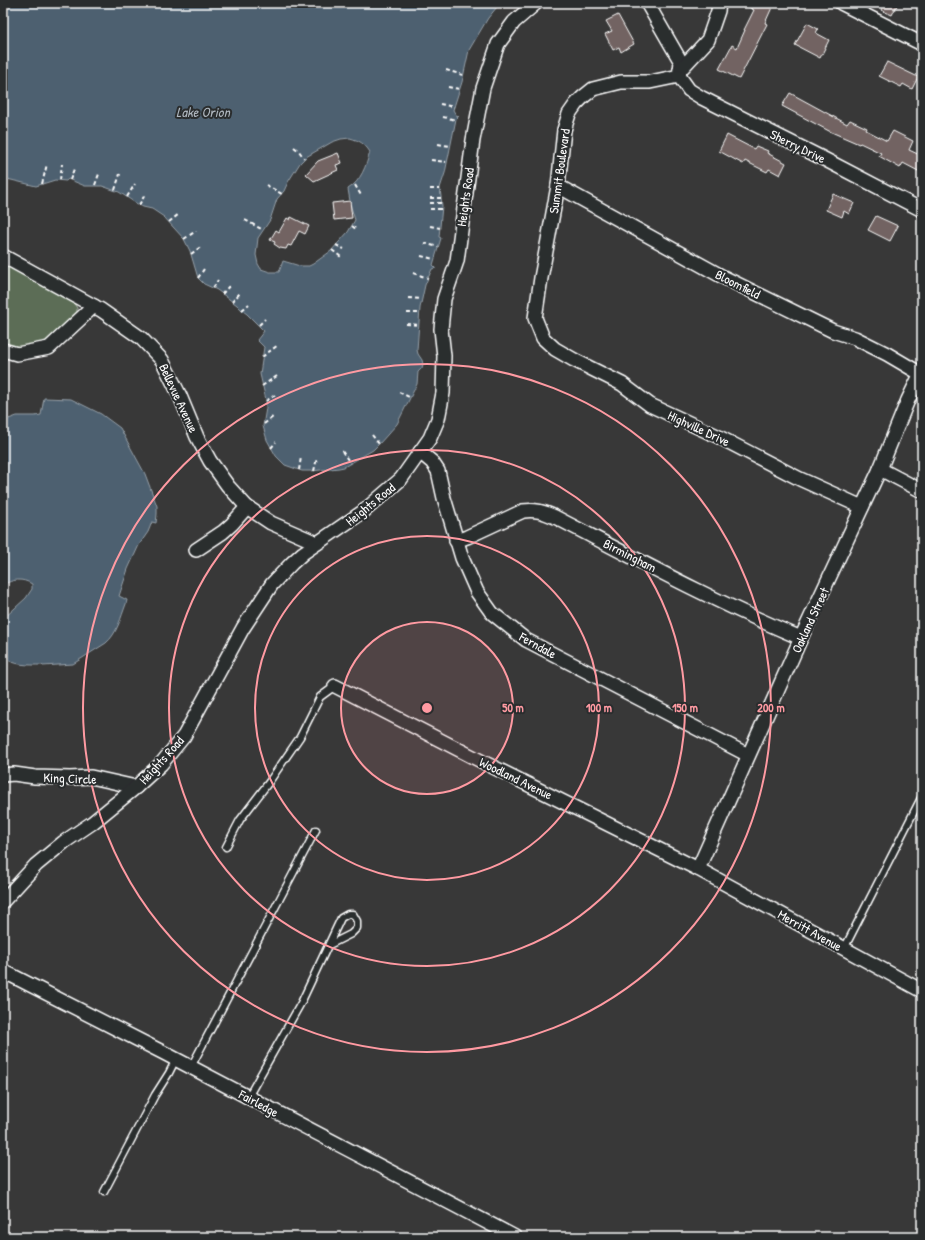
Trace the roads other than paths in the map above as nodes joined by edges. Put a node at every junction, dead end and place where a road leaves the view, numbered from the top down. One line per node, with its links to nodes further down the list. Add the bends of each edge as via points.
1 (536, 3): 14 (street, Heights Road, via 514,22 498,44 483,88 473,140 457,261 444,299 441,329 444,356 443,393 438,419 430,438)
2 (647, 3): 6 (street, Sherry Drive, via 681,62)
3 (719, 3): 6 (street, via 708,40)
4 (841, 3): 5 (street)
5 (922, 44)
6 (680, 73): 7 (street, Summit Boulevard, via 650,82 621,82 593,90 583,97 569,114 564,130); 8 (street, Sherry Drive, via 689,90 702,98)
7 (558, 186): 11 (street, Summit Boulevard, via 535,318); 13 (street, Bloomfield, via 723,278 833,332 855,338)
8 (922, 210)
9 (3, 256): 10 (street, Bellevue Avenue)
10 (94, 306): 12 (street, via 49,348 17,354); 17 (street, Bellevue Avenue, via 141,338 162,360 210,461)
11 (543, 338): 18 (street, Highville Drive, via 555,349 622,384 650,405)
12 (3, 350)
13 (921, 373): 15 (street, Oakland Street)
14 (420, 452): 19 (street, Ferndale, via 438,471); 20 (street, Heights Road, via 401,479 364,511)
15 (880, 469): 16 (street); 18 (street, Oakland Street)
16 (922, 490)
17 (247, 507): 20 (street, Bellevue Avenue, via 271,523); 21 (street, via 223,532)
18 (862, 508): 22 (street, Oakland Street)
19 (456, 541): 22 (street, Birmingham, via 523,511 543,511 690,586); 24 (street, Ferndale, via 477,592 492,613 526,640)
20 (317, 543): 26 (street, Heights Road, via 292,563 272,584 243,628 184,736)
21 (196, 550)
22 (801, 638): 24 (street, Oakland Street)
23 (335, 686): 29 (lane, via 320,697 300,737 240,820); 30 (street, Woodland Avenue)
24 (748, 755): 30 (street, Oakland Street)
25 (3, 776): 26 (street, King Circle, via 14,774 92,777)
26 (136, 787): 31 (street, Heights Road, via 36,865)
27 (922, 796): 33 (lane)
28 (316, 830): 37 (lane)
29 (226, 847)
30 (698, 869): 33 (street, Merritt Avenue)
31 (3, 901)
32 (329, 945): 32 (lane, via 341,918 353,914 357,928 351,934); 38 (lane, via 301,1003)
33 (844, 949): 35 (street, Merritt Avenue)
34 (3, 971): 36 (street, Fairledge)
35 (922, 991)
36 (176, 1059): 37 (street, Fairledge); 39 (lane)
37 (191, 1067): 38 (street, Fairledge)
38 (248, 1097): 40 (street, Fairledge)
39 (104, 1192)
40 (515, 1237)

